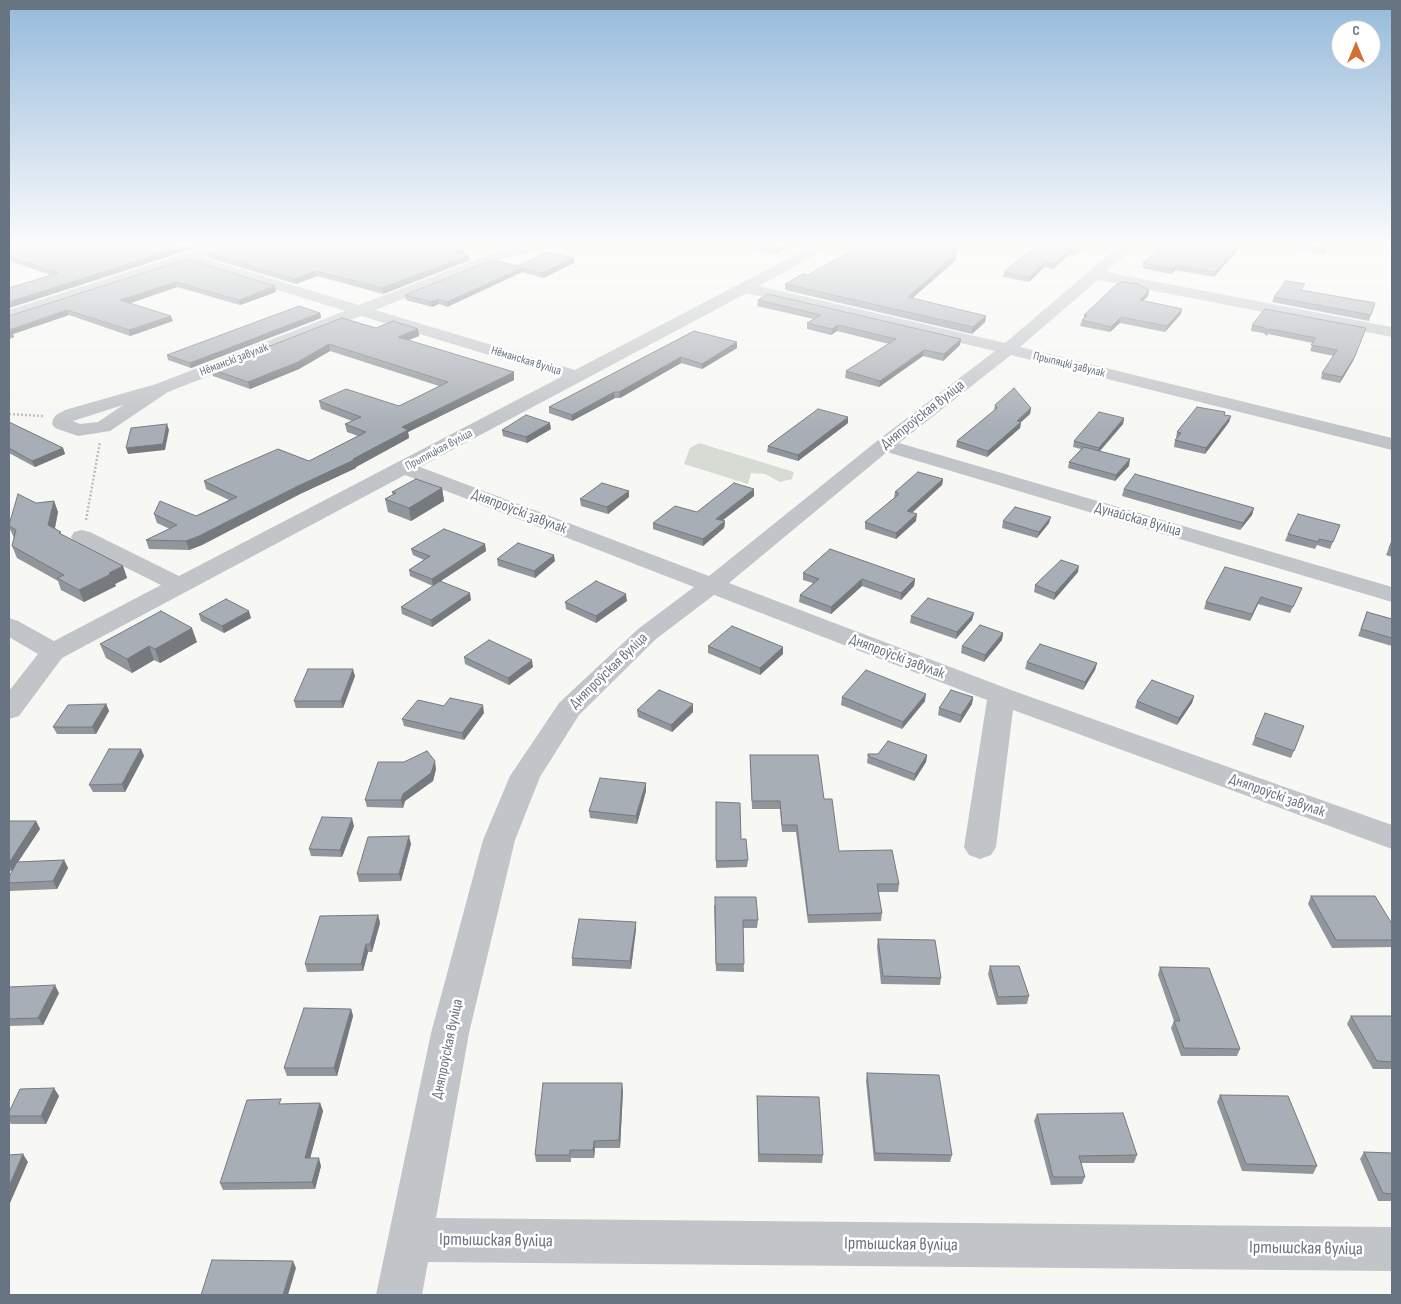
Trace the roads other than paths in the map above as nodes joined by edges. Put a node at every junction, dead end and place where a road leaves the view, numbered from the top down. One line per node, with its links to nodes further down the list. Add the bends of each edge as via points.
1 (35, 307): 9 (street)
2 (352, 307): 8 (street, Нёманская вуліца)
3 (370, 307): 8 (street, Нёманскі завулак)
4 (709, 307): 12 (street, Прыпяцкая вуліца)
5 (827, 307): 11 (street, Прыпяцкі завулак)
6 (1058, 307): 11 (street, Дняпроўская вуліца)
7 (1261, 307): 10 (street)
8 (362, 310): 12 (street, Нёманская вуліца); 13 (street, Нёманскі завулак)
9 (9, 315)
10 (1392, 332)
11 (1008, 349): 14 (street, Прыпяцкі завулак); 15 (street, Дняпроўская вуліца)
12 (575, 376): 16 (street, Прыпяцкая вуліца)
13 (162, 388): 13 (street, via 103,427 78,430 62,424 63,419 72,414)
14 (1392, 444)
15 (884, 445): 19 (street, Дняпроўская вуліца); 20 (street, Дунайская вуліца)
16 (405, 468): 18 (street, Прыпяцкая вуліца); 19 (street, Дняпроўскі завулак)
17 (82, 537): 18 (street)
18 (181, 586): 22 (street, Прыпяцкая вуліца)
19 (711, 586): 23 (street, Дняпроўскі завулак); 27 (street, Дняпроўская вуліца, via 647,634 569,709 525,776 499,840 450,1033)
20 (1392, 595)
21 (9, 626): 22 (street)
22 (53, 652): 24 (street)
23 (1001, 696): 25 (street, Дняпроўскі завулак); 26 (street)
24 (9, 710)
25 (1392, 837)
26 (980, 847)
27 (411, 1240): 28 (street, Іртышская вуліца); 29 (street, Дняпроўская вуліца)
28 (1392, 1249)
29 (399, 1295)

